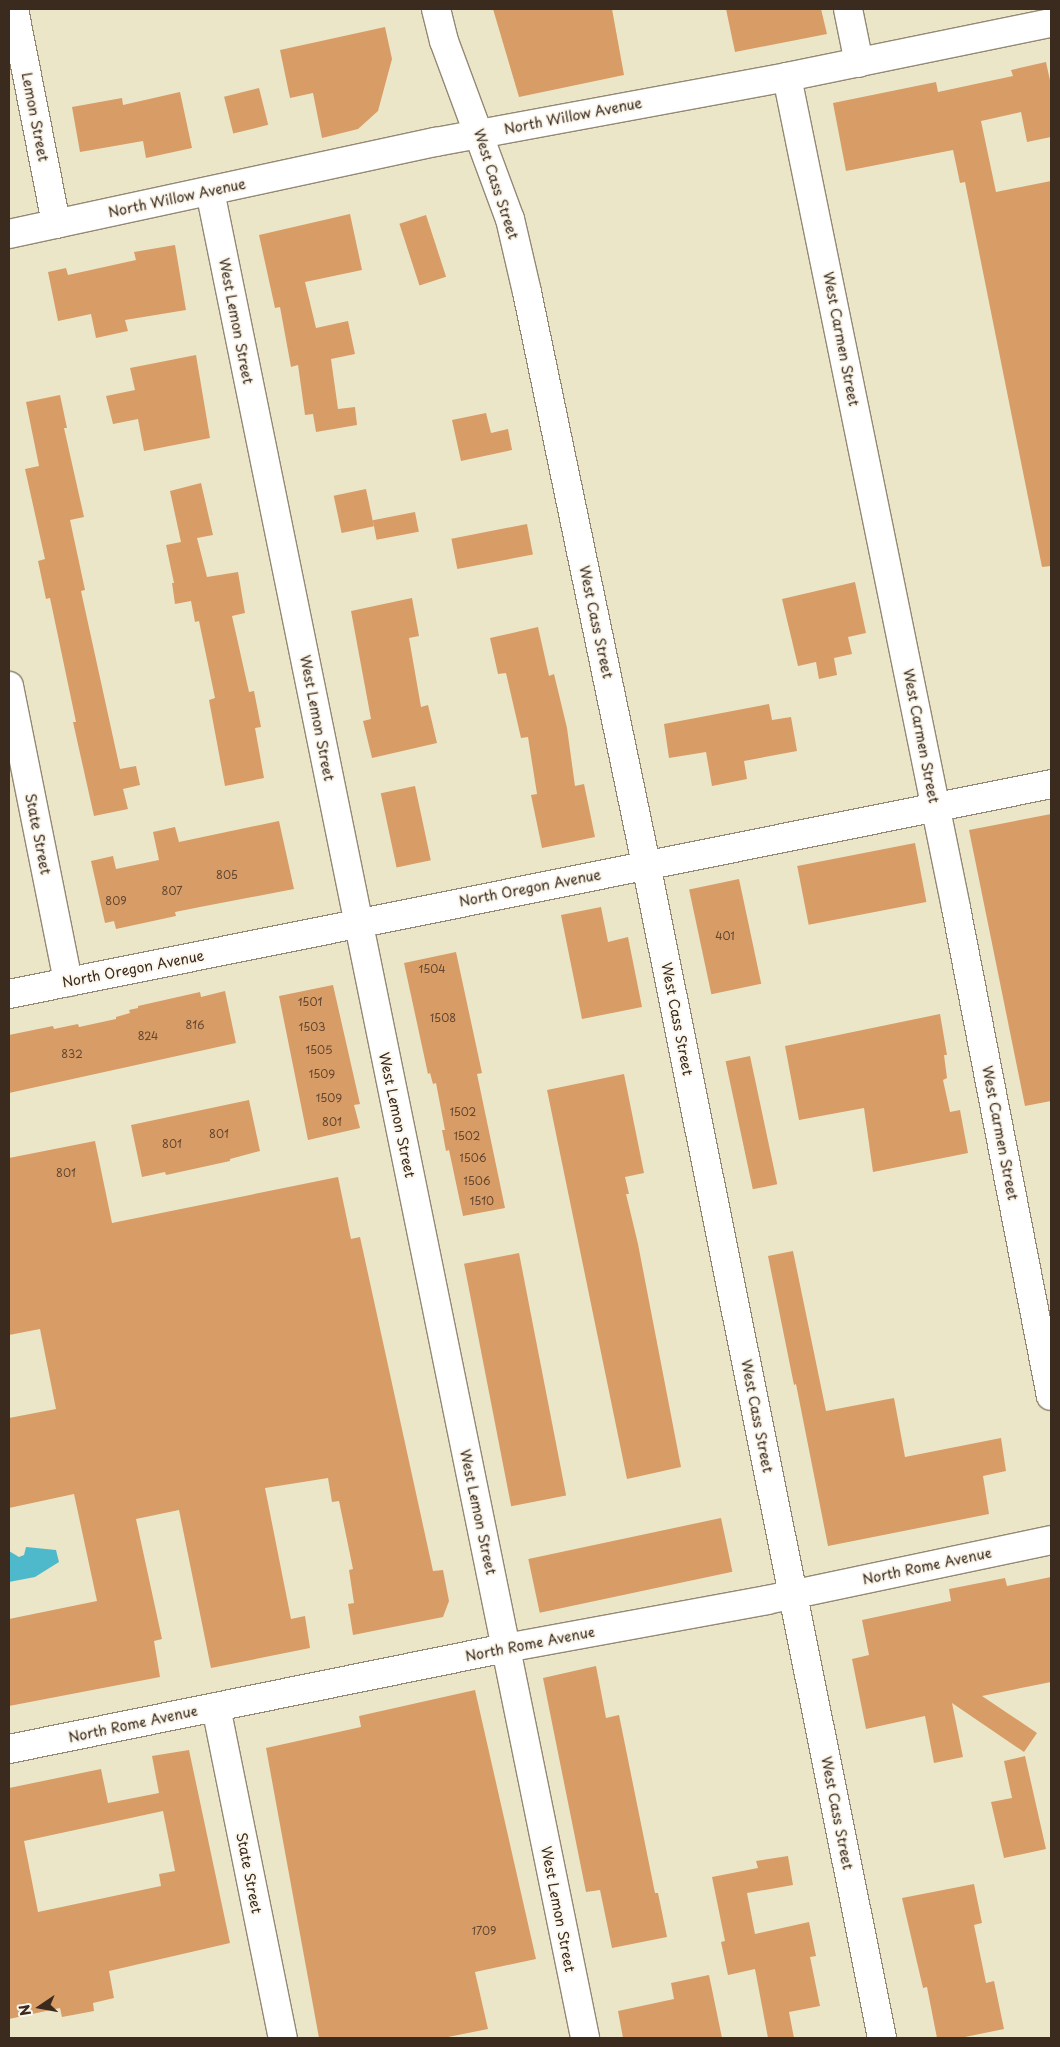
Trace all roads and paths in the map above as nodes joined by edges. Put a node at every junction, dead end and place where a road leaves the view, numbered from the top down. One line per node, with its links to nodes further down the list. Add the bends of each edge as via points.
1 (14, 9): 9 (street, Lemon Street)
2 (436, 9): 7 (street, West Cass Street, via 444,41)
3 (848, 9): 5 (street)
4 (1051, 23): 5 (street, North Willow Avenue)
5 (859, 62): 6 (street, North Willow Avenue)
6 (787, 77): 7 (street, North Willow Avenue); 13 (street, West Carmen Street)
7 (480, 134): 8 (street, North Willow Avenue); 14 (street, West Cass Street, via 510,219 527,292)
8 (210, 191): 9 (street, North Willow Avenue); 15 (street, West Lemon Street)
9 (56, 224): 10 (street, North Willow Avenue)
10 (9, 234)
11 (9, 686): 16 (street, State Street)
12 (1051, 784): 13 (street, North Oregon Avenue)
13 (936, 808): 14 (street, North Oregon Avenue); 18 (street, West Carmen Street)
14 (646, 864): 15 (street, North Oregon Avenue); 20 (street, West Cass Street)
15 (357, 923): 16 (street, North Oregon Avenue); 21 (street, West Lemon Street)
16 (68, 982): 17 (street, North Oregon Avenue)
17 (9, 994)
18 (1051, 1396)
19 (1051, 1540): 20 (street, North Rome Avenue)
20 (793, 1594): 21 (street, North Rome Avenue); 26 (street, West Cass Street)
21 (506, 1648): 22 (street, North Rome Avenue); 25 (street, West Lemon Street)
22 (216, 1707): 23 (street, North Rome Avenue); 24 (street, State Street)
23 (9, 1749)
24 (283, 2038)
25 (585, 2038)
26 (882, 2038)

